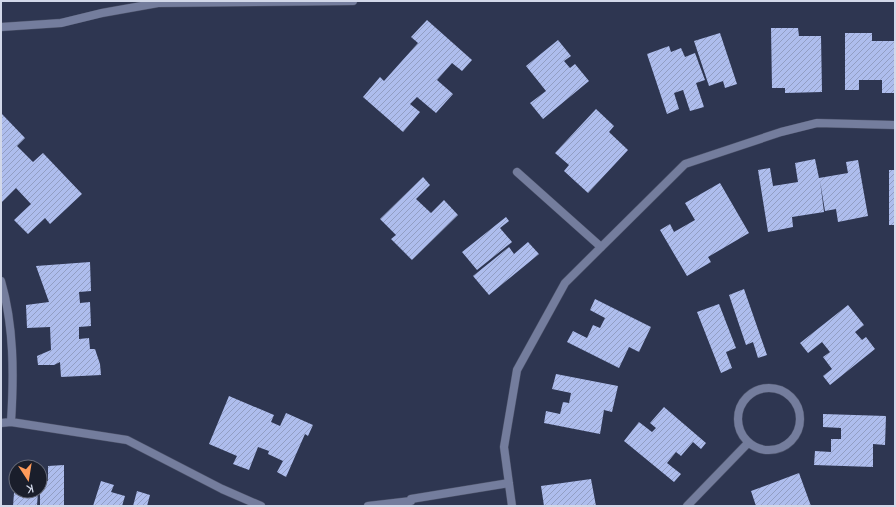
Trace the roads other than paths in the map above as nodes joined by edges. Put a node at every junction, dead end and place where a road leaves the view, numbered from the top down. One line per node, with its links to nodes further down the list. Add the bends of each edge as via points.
1 (353, 1): 2 (street, via 158,3 61,23)
2 (1, 27)
3 (895, 125): 5 (street, via 817,123 685,164)
4 (516, 172): 5 (street)
5 (601, 247): 10 (street, via 565,283 516,370 504,447)
6 (1, 281): 7 (street, via 8,305 14,377)
7 (11, 422): 8 (street); 11 (street, via 127,440 222,489)
8 (1, 423)
9 (748, 443): 9 (street, via 757,449 773,451 792,440 798,431 799,410 786,392 777,388 766,388 756,390 747,396 737,416 741,435); 14 (street)
10 (509, 483): 12 (street); 13 (street)
11 (262, 506)
12 (368, 506)
13 (512, 506)
14 (687, 506)

